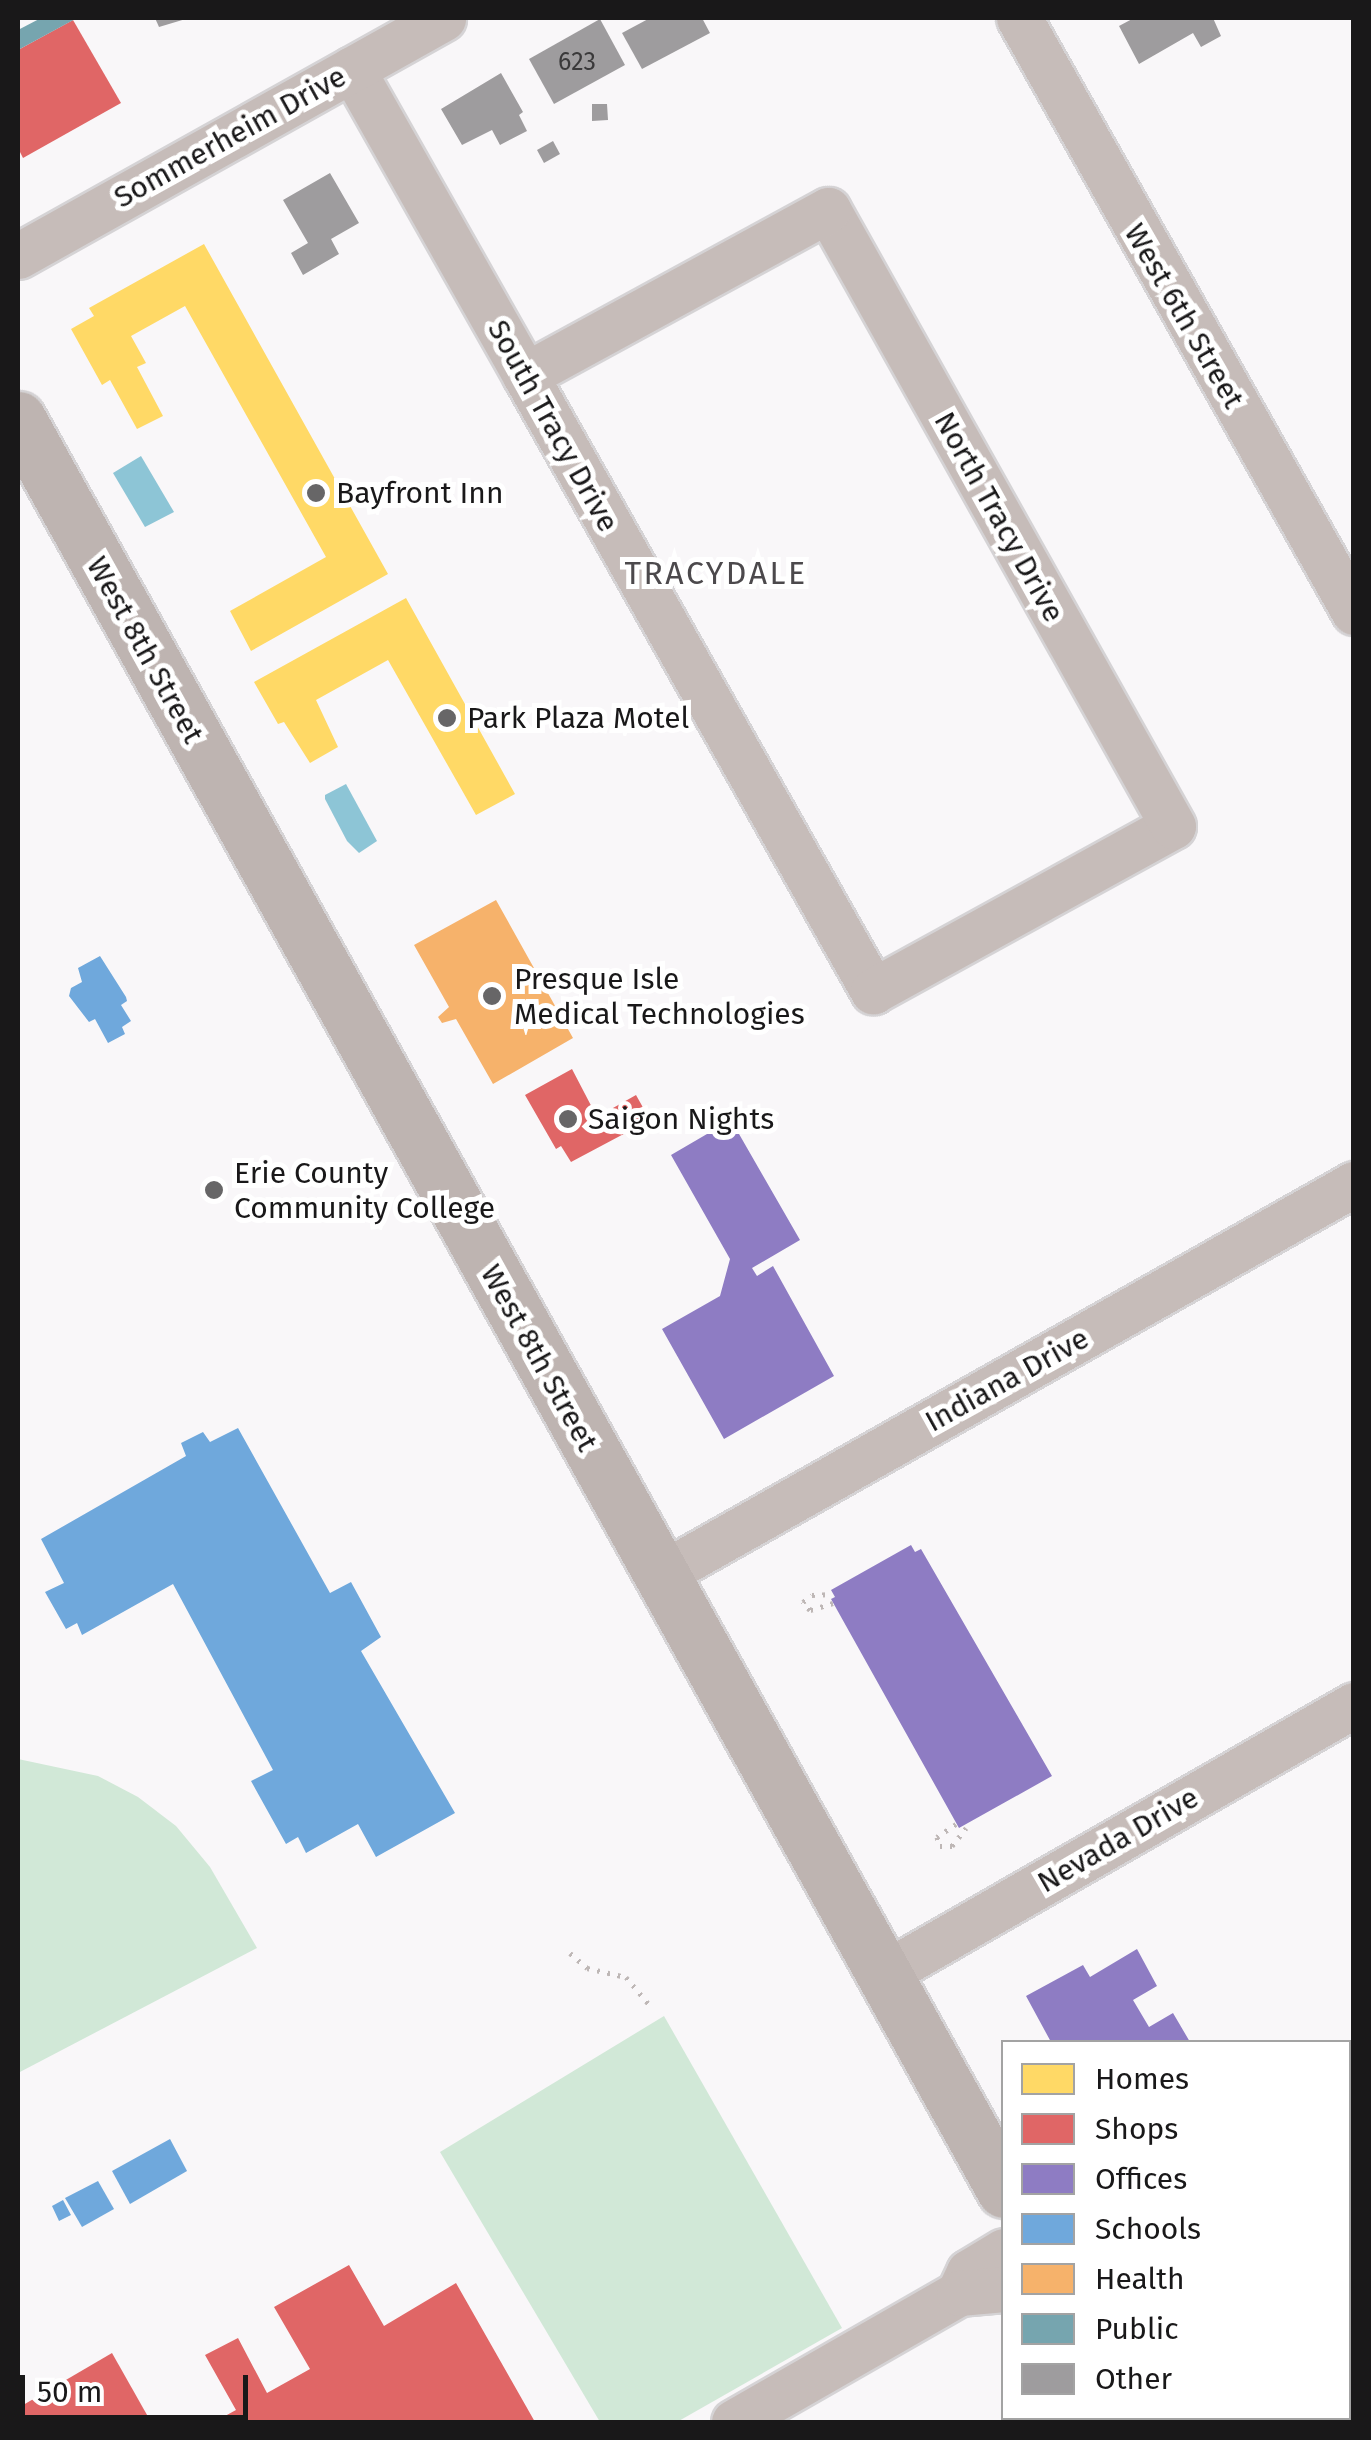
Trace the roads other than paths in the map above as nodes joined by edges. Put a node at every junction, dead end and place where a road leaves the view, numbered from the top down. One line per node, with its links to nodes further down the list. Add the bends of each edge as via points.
1 (443, 18): 3 (street, Sommerheim Drive)
2 (1019, 18): 7 (street, West 6th Street)
3 (352, 69): 4 (street, Sommerheim Drive); 5 (street, South Tracy Drive)
4 (18, 256)
5 (524, 375): 8 (street, South Tracy Drive); 8 (street, North Tracy Drive, via 828,210 1173,826)
6 (18, 419): 10 (main road, West 8th Street)
7 (1354, 612)
8 (873, 991)
9 (1354, 1184): 10 (street, Indiana Drive)
10 (660, 1575): 12 (main road, West 8th Street)
11 (1354, 1705): 12 (street, Nevada Drive)
12 (882, 1975): 13 (main road, West 8th Street)
13 (1001, 2185)
14 (1001, 2253): 16 (street, via 969,2272)
15 (1001, 2289): 16 (street)
16 (959, 2293): 17 (street)
17 (734, 2422)

